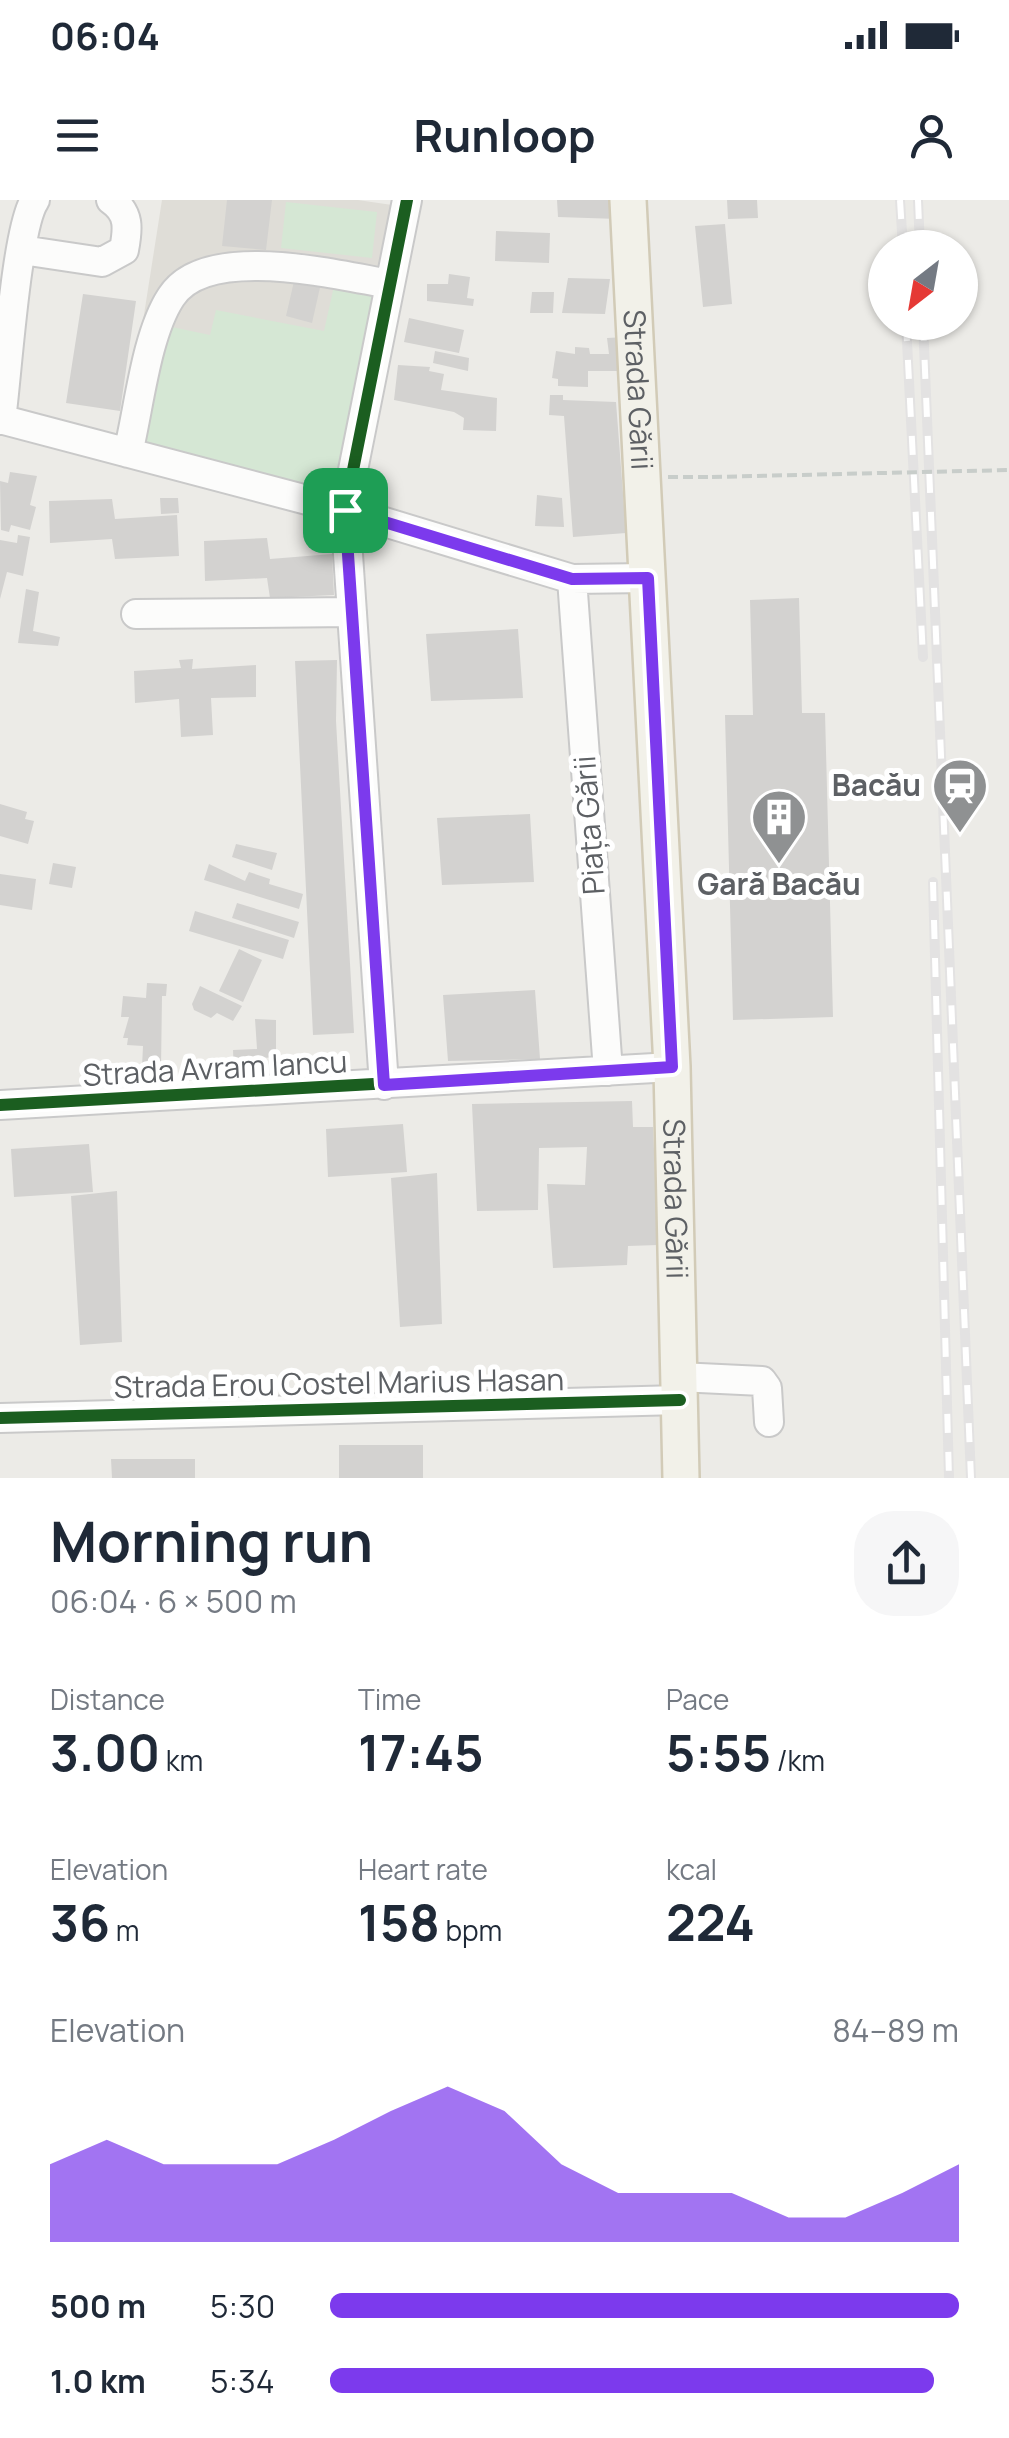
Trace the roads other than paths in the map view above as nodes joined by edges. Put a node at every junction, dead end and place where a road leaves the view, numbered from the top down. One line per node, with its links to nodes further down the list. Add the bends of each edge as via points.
1 (35, 200): 5 (street)
2 (111, 200): 5 (street, via 128,226 124,250 113,259)
3 (407, 200): 6 (street)
4 (628, 200): 10 (main road, Strada Gării)
5 (22, 250): 7 (street)
6 (390, 284): 8 (street, via 270,265 194,275 172,294 160,317); 9 (street)
7 (1, 420): 8 (street)
8 (128, 453): 9 (street)
9 (345, 510): 11 (street); 12 (street)
10 (648, 578): 11 (street); 14 (main road, Strada Gării)
11 (572, 579): 15 (street, Piața Gării)
12 (352, 612): 13 (street); 16 (street)
13 (136, 614)
14 (672, 1067): 15 (street, Strada Avram Iancu); 18 (main road, Strada Gării)
15 (608, 1071): 16 (street, Strada Avram Iancu)
16 (384, 1085): 17 (street, Strada Avram Iancu)
17 (0, 1106)
18 (680, 1389): 19 (street, Strada Erou Costel Marius Hasan); 20 (street, Strada Erou Costel Marius Hasan, via 762,1381); 21 (main road, Strada Gării)
19 (0, 1418)
20 (769, 1422)
21 (681, 1478)

